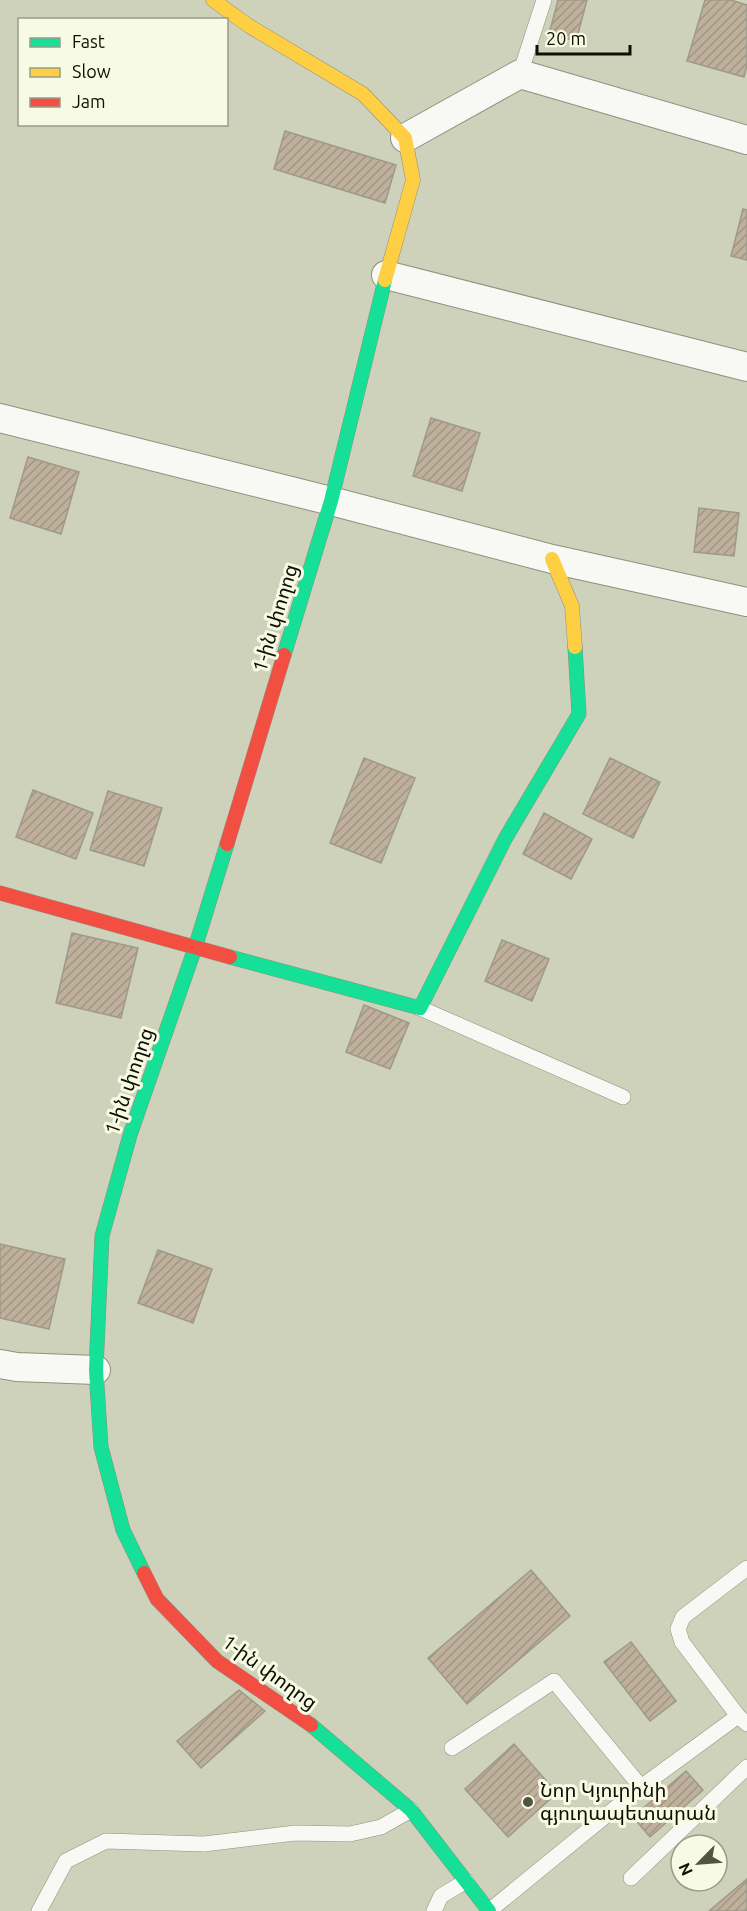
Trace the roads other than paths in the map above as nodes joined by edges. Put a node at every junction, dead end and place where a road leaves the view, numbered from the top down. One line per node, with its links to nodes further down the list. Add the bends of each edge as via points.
1 (213, 0): 4 (street, via 363,94)
2 (544, 0): 3 (lane)
3 (520, 74): 4 (street); 5 (street)
4 (405, 138): 6 (street, 1-ին փողոց, via 413,180)
5 (747, 140)
6 (386, 274): 7 (street); 9 (street, 1-ին փողոց)
7 (747, 367)
8 (0, 418): 9 (street)
9 (331, 501): 10 (street); 13 (street, 1-ին փողոց)
10 (552, 559): 11 (street); 14 (street, via 572,606 579,714 505,839)
11 (747, 602)
12 (0, 893): 13 (street)
13 (195, 948): 14 (street); 17 (street, 1-ին փողոց, via 130,1135 102,1236)
14 (420, 1008): 15 (lane)
15 (623, 1097)
16 (0, 1364): 17 (street)
17 (96, 1370): 23 (street, 1-ին փողոց, via 101,1447 123,1530 157,1599 217,1661 308,1722)
18 (747, 1568): 19 (lane, via 683,1617 678,1629 682,1642)
19 (743, 1720): 22 (lane)
20 (452, 1748): 22 (lane, via 554,1681)
21 (747, 1767): 24 (lane)
22 (641, 1786): 28 (lane)
23 (411, 1810): 25 (street, 1-ին փողոց); 26 (lane, via 381,1827 350,1834 295,1833 204,1844 106,1841 66,1861)
24 (631, 1878)
25 (466, 1881): 27 (lane, via 441,1896); 28 (street, 1-ին փողոց)
26 (39, 1911)
27 (434, 1911)
28 (489, 1911)

